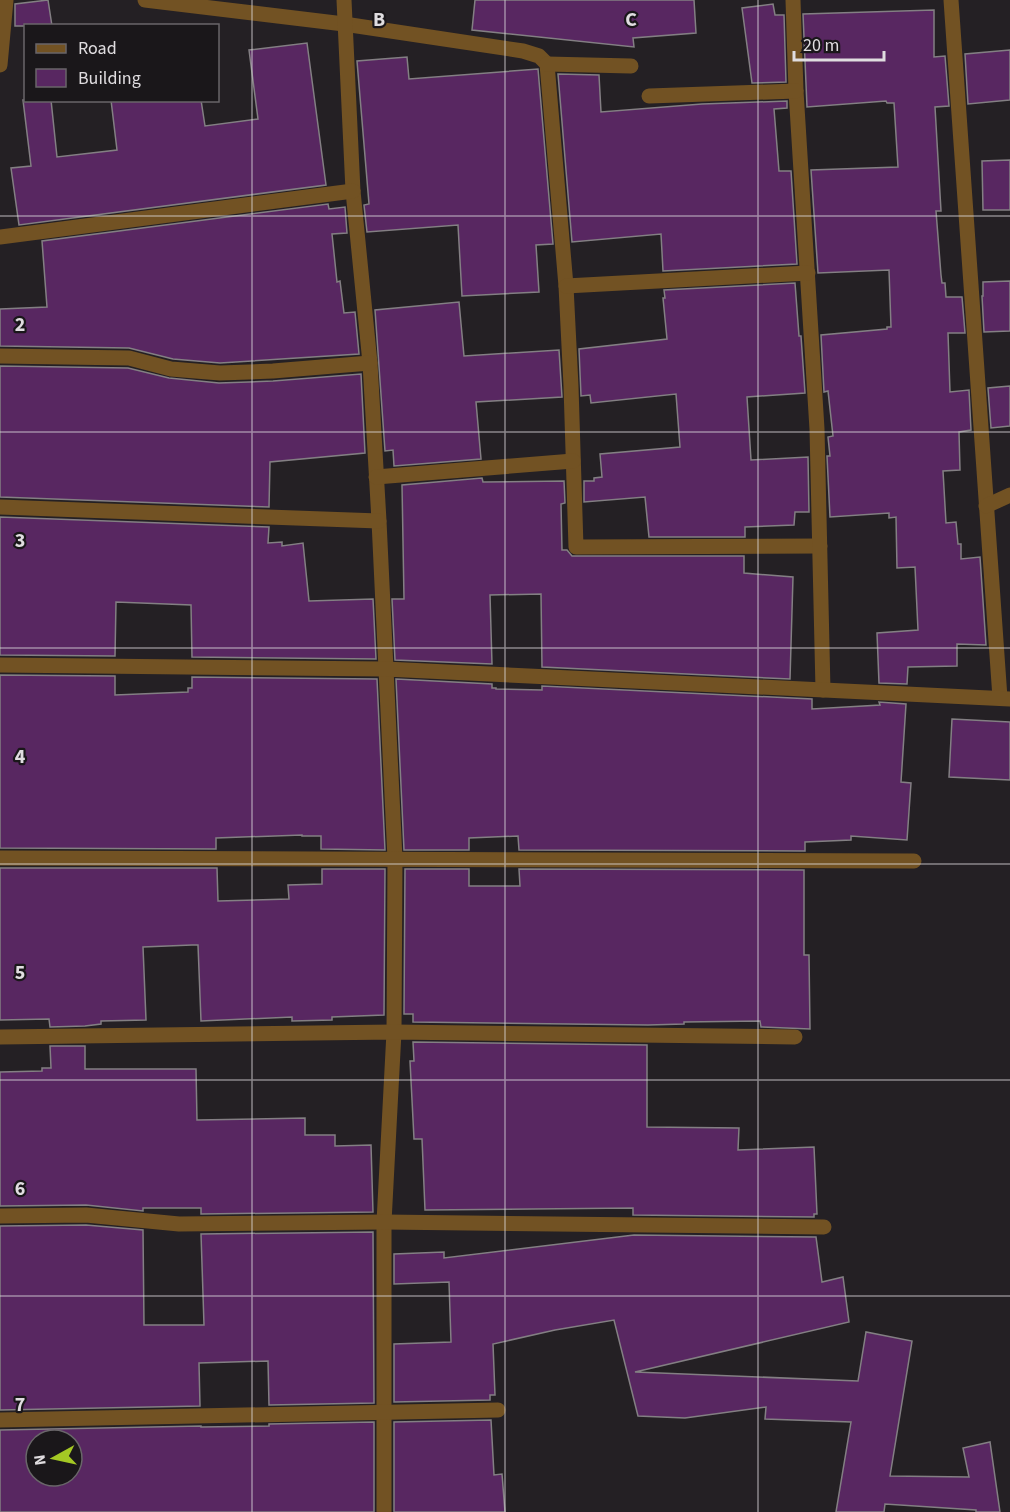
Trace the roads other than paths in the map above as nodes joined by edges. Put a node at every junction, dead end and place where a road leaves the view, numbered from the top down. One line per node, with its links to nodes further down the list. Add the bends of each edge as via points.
1 (6, 0): 8 (street)
2 (145, 0): 6 (street)
3 (344, 0): 6 (street)
4 (793, 0): 10 (street)
5 (951, 0): 21 (street)
6 (344, 24): 7 (street, via 524,51); 12 (street)
7 (548, 64): 9 (street); 15 (street)
8 (0, 65)
9 (631, 66)
10 (796, 91): 11 (street); 14 (street)
11 (649, 96)
12 (353, 191): 13 (street); 17 (street)
13 (0, 237)
14 (808, 273): 15 (street); 24 (street)
15 (566, 286): 18 (street)
16 (0, 356): 17 (street, via 129,358 171,369 220,373)
17 (370, 363): 19 (street)
18 (573, 461): 19 (street); 24 (street, via 576,547)
19 (376, 477): 23 (street)
20 (1010, 495): 21 (street)
21 (986, 506): 28 (street)
22 (0, 507): 23 (street)
23 (379, 521): 26 (street)
24 (820, 546): 27 (street)
25 (0, 665): 26 (street)
26 (385, 669): 27 (street); 30 (street)
27 (823, 690): 28 (street)
28 (1005, 699)
29 (0, 858): 30 (street)
30 (395, 859): 31 (street); 32 (street)
31 (914, 861)
32 (393, 1032): 33 (street); 34 (street); 36 (street)
33 (795, 1037)
34 (0, 1038)
35 (0, 1216): 36 (street, via 86,1215 178,1224)
36 (384, 1222): 37 (street); 39 (street)
37 (824, 1227)
38 (498, 1410): 39 (street)
39 (385, 1414): 40 (street); 41 (street)
40 (0, 1420)
41 (384, 1512)

